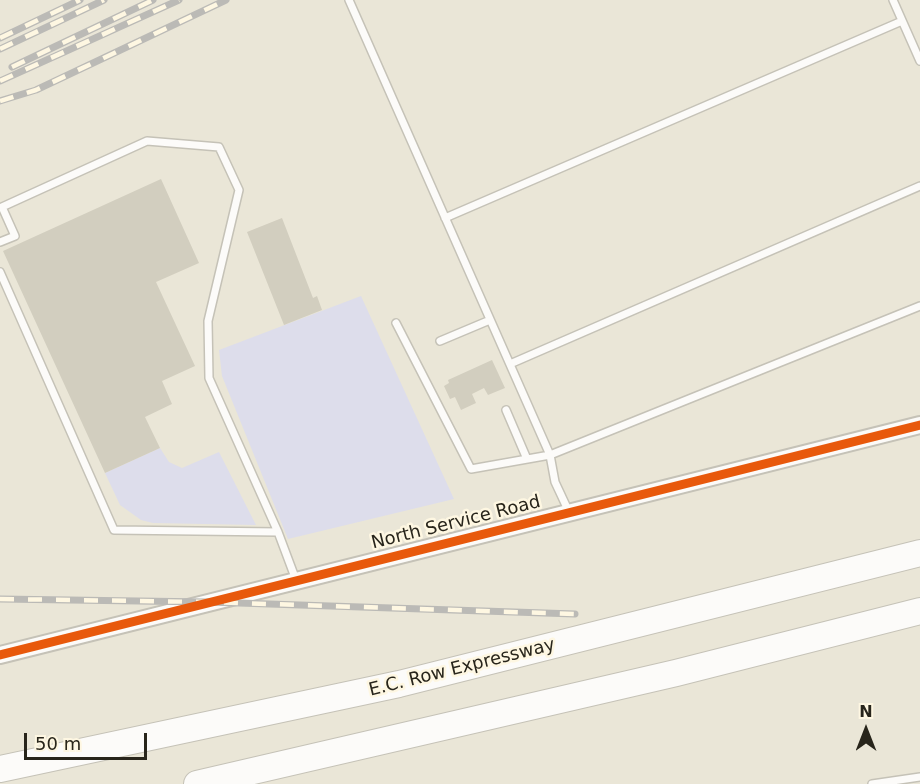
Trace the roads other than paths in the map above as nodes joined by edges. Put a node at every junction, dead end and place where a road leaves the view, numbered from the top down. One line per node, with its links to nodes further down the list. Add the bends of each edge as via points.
1 (349, 0): 6 (lane)
2 (893, 0): 3 (lane)
3 (902, 21): 4 (lane); 6 (lane)
4 (920, 61)
5 (920, 186): 13 (lane)
6 (445, 218): 10 (lane)
7 (0, 242): 19 (lane, via 15,236 2,207 147,141 219,147 239,190 208,321 209,378)
8 (0, 272): 19 (lane, via 114,530)
9 (920, 306): 16 (lane)
10 (490, 320): 12 (lane); 13 (lane)
11 (396, 323): 17 (lane, via 471,469)
12 (440, 341)
13 (510, 364): 16 (lane)
14 (506, 410): 17 (lane)
15 (920, 425): 18 (street, North Service Road)
16 (550, 455): 17 (lane); 18 (lane, via 555,482)
17 (527, 459)
18 (569, 512): 21 (street, North Service Road)
19 (278, 532): 21 (lane)
20 (920, 553): 24 (highway, E.C. Row Expressway, via 399,684)
21 (296, 580): 23 (street, North Service Road)
22 (920, 611): 26 (highway, via 676,673)
23 (0, 655)
24 (0, 770)
25 (920, 777): 27 (lane)
26 (197, 784)
27 (872, 784)

